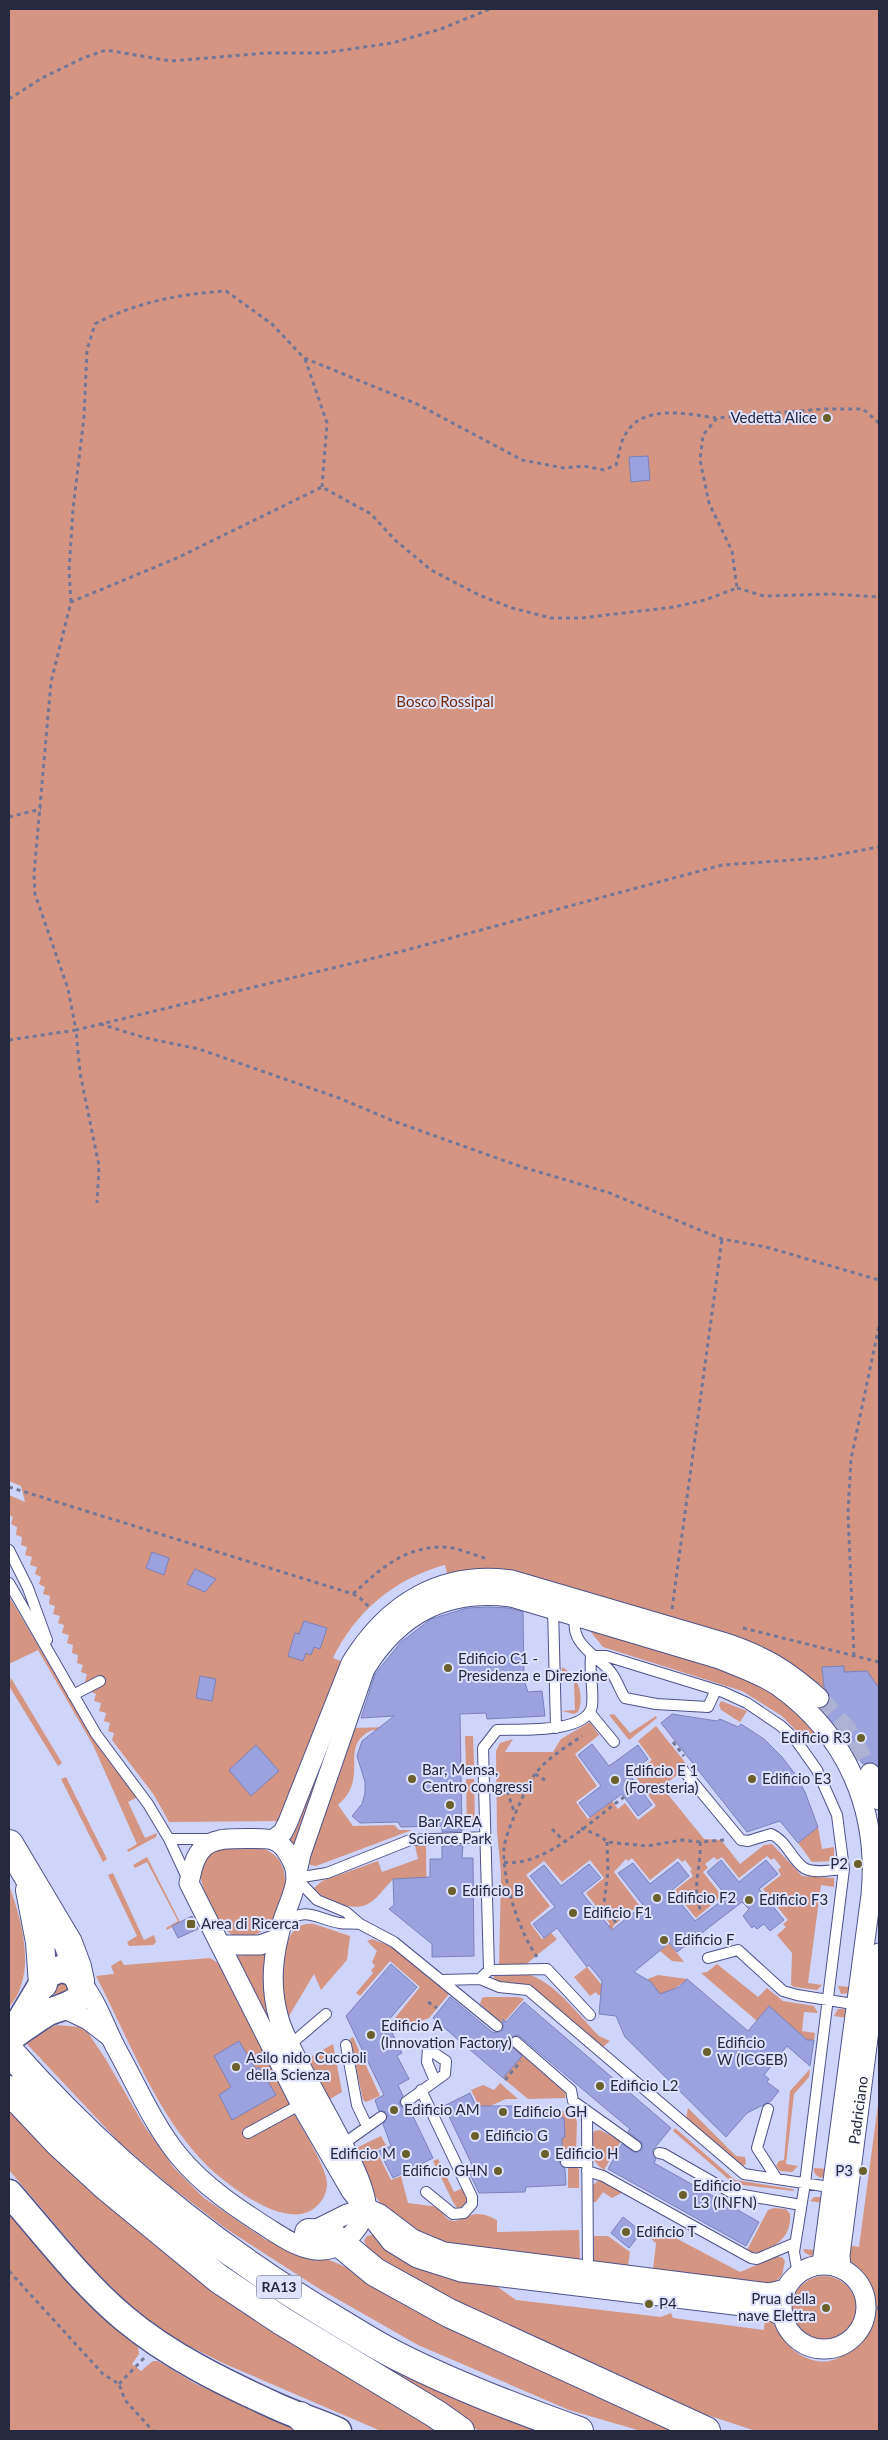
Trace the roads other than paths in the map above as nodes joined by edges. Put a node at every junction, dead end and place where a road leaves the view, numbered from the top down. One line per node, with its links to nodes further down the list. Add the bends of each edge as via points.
1 (9, 1550): 5 (lane, via 28,1588)
2 (9, 1583): 5 (lane)
3 (555, 1601): 4 (street); 10 (street, via 756,1653 783,1669); 11 (street, via 454,1590 392,1632 377,1650); 13 (lane)
4 (576, 1616): 6 (lane, via 573,1624 576,1635); 38 (street, via 750,1671 798,1702 834,1742 861,1794 872,1844)
5 (51, 1656): 9 (lane)
6 (591, 1656): 8 (lane, via 606,1656); 8 (lane, via 610,1671 625,1698 656,1704 708,1707); 12 (lane)
7 (100, 1681): 9 (lane)
8 (716, 1690): 23 (lane, via 747,1703 781,1726 817,1770 837,1815)
9 (73, 1695): 19 (lane, via 96,1734 148,1804)
10 (819, 1698)
11 (340, 1712): 21 (street, via 283,1832); 24 (street)
12 (590, 1713): 13 (lane, via 579,1721); 14 (lane)
13 (556, 1728): 18 (lane, via 497,1730 483,1748)
14 (614, 1742)
15 (683, 1770): 23 (lane, via 741,1840 771,1834 778,1837 804,1868)
16 (870, 1773): 17 (street)
17 (879, 1800)
18 (486, 1837): 24 (lane, via 410,1840 327,1873); 32 (lane)
19 (168, 1839): 20 (lane); 26 (lane)
20 (220, 1840): 21 (street); 26 (street, via 205,1846 198,1854)
21 (273, 1840): 24 (street, via 291,1860)
22 (9, 1844): 25 (main road)
23 (844, 1869): 37 (lane)
24 (296, 1878): 27 (lane, via 317,1900 346,1912); 28 (street)
25 (28, 1879): 35 (main road, via 68,1943); 36 (main road, via 40,1942)
26 (189, 1882): 29 (street)
27 (360, 1924): 28 (lane, via 340,1923 310,1914 291,1918); 34 (lane, via 394,1942)
28 (279, 1933): 29 (street, via 260,1945); 47 (street, via 272,1971)
29 (221, 1946): 47 (street)
30 (879, 1954): 38 (street, Padriciano)
31 (708, 1958): 37 (lane, via 738,1950 783,1991)
32 (489, 1970): 33 (lane); 41 (lane, via 547,1969)
33 (480, 1979): 34 (lane); 63 (lane, via 499,1987 528,1990 744,2174)
34 (442, 1980): 42 (lane)
35 (80, 1982): 36 (main road, via 72,1972 60,1969 49,1974); 39 (main road, via 78,1999); 43 (street, via 91,1994)
36 (43, 1984): 39 (main road, via 47,2001); 44 (main road)
37 (828, 2000): 38 (lane); 64 (lane)
38 (864, 2005): 65 (street, Padriciano)
39 (63, 2008): 43 (street, via 88,2020); 44 (main road, via 49,2012)
40 (326, 2014): 47 (lane)
41 (590, 2014)
42 (497, 2026)
43 (110, 2037): 70 (street, via 178,2155 198,2178)
44 (9, 2039)
45 (516, 2042): 54 (lane, via 571,2090 573,2101)
46 (346, 2045): 56 (lane, via 357,2105)
47 (281, 2048): 51 (street)
48 (13, 2076): 82 (main road, RA13, via 59,2143 218,2279); 83 (main road, RA13, via 146,2188 217,2244 284,2290 396,2356 487,2398)
49 (435, 2081): 50 (lane)
50 (421, 2090): 52 (lane); 66 (lane, via 472,2197 472,2204 464,2213 453,2214)
51 (308, 2101): 57 (lane); 59 (street)
52 (406, 2102)
53 (768, 2108): 63 (lane, via 757,2148)
54 (587, 2113): 58 (lane); 62 (lane)
55 (381, 2117): 56 (lane)
56 (367, 2126): 59 (lane)
57 (248, 2133)
58 (636, 2146)
59 (336, 2149): 69 (street, via 356,2174)
60 (659, 2153): 68 (lane, via 732,2193)
61 (566, 2162): 62 (lane)
62 (587, 2166): 72 (lane, via 751,2258 757,2259); 76 (lane)
63 (777, 2179): 64 (lane)
64 (805, 2183): 65 (lane); 68 (lane)
65 (840, 2189): 74 (street); 75 (street, Padriciano)
66 (426, 2192)
67 (9, 2193): 80 (main road, via 124,2318 158,2344)
68 (801, 2204): 72 (lane)
69 (366, 2208): 71 (street); 73 (street); 76 (street, via 380,2214 413,2239 444,2252)
70 (263, 2225): 71 (street); 73 (street, via 288,2240 314,2249)
71 (309, 2233): 73 (main road, via 325,2234)
72 (795, 2243): 77 (lane)
73 (342, 2244): 84 (main road, via 375,2272 449,2314)
74 (822, 2264): 75 (street); 77 (street, via 809,2267)
75 (841, 2268): 78 (street, via 860,2284)
76 (588, 2279): 77 (street, via 769,2293); 79 (street, via 766,2309)
77 (792, 2281): 79 (street, via 783,2297)
78 (873, 2308): 79 (street, via 857,2334 847,2343 828,2349 808,2346 796,2339)
79 (783, 2316)
80 (308, 2423): 81 (main road)
81 (338, 2431)
82 (460, 2431)
83 (579, 2431)
84 (706, 2431)

